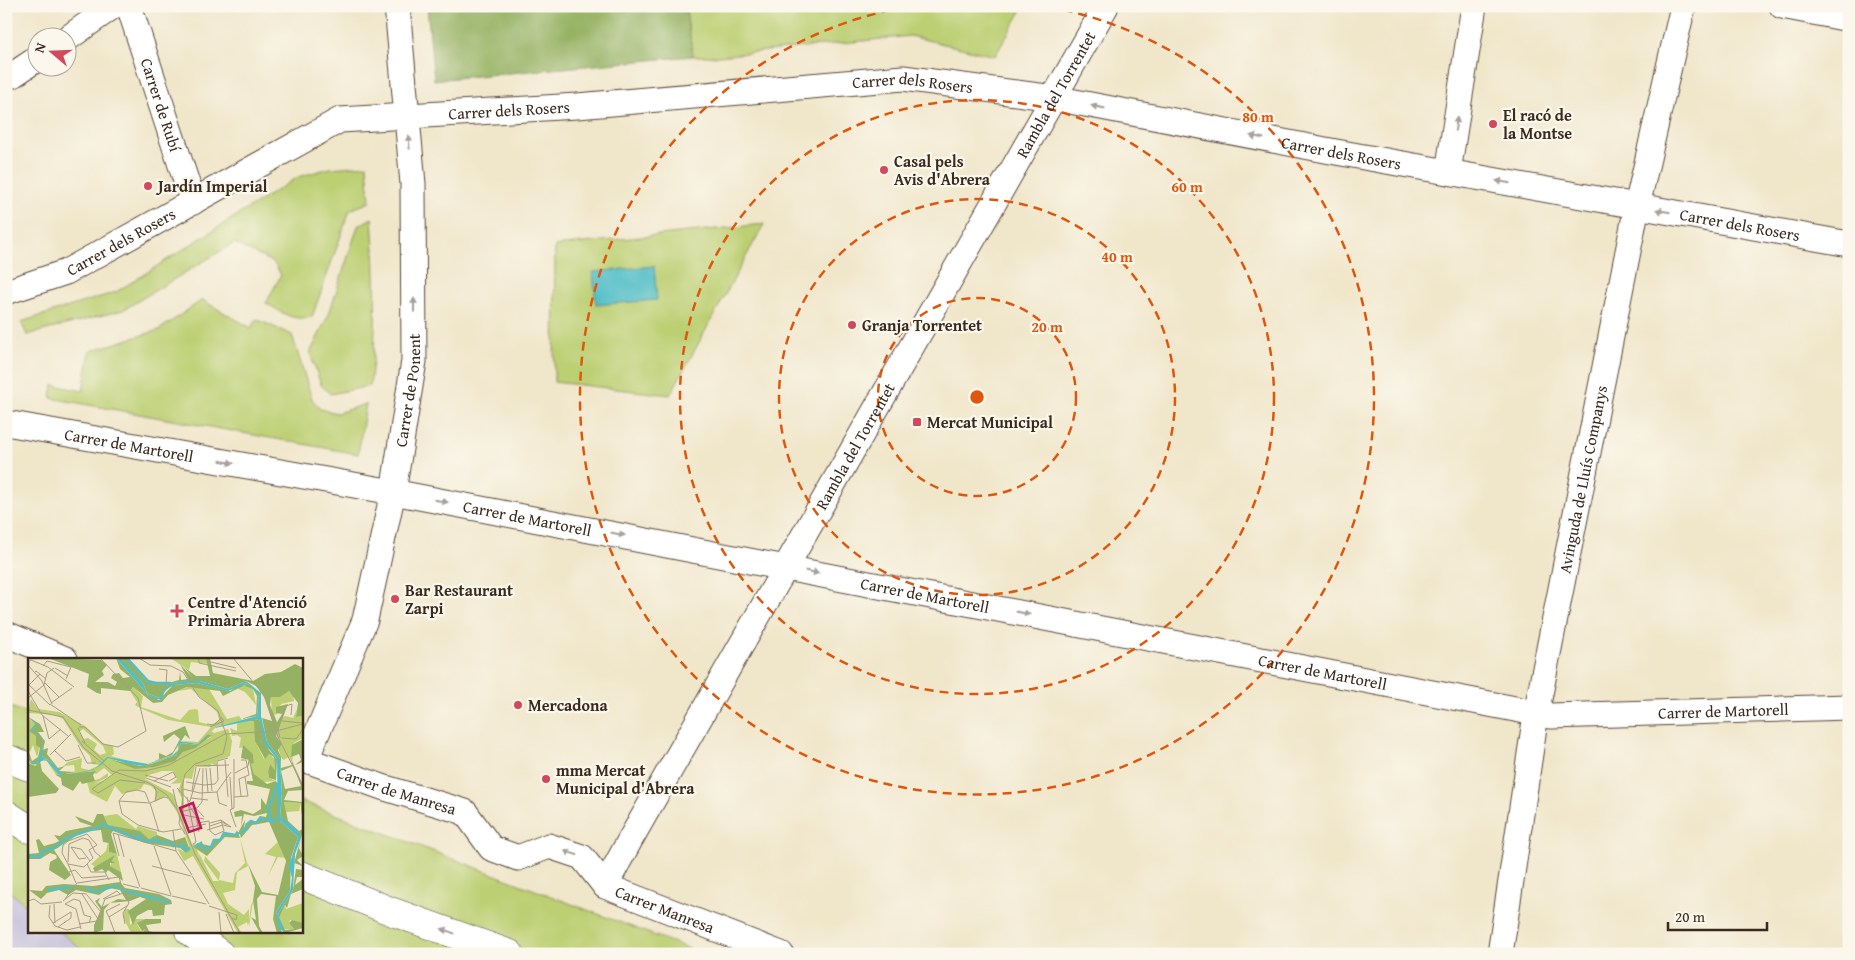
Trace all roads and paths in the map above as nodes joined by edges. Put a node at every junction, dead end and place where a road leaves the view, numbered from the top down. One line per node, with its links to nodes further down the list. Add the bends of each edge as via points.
1 (114, 6): 9 (street)
2 (129, 6): 15 (street, Carrer de Rubí)
3 (397, 6): 13 (street, Carrer de Ponent)
4 (1106, 6): 12 (street, Rambla del Torrentet)
5 (1474, 6): 14 (street, one-way to 5)
6 (1684, 6): 16 (street, Avinguda de Lluís Companys)
7 (1782, 6): 8 (street)
8 (1849, 19)
9 (78, 31)
10 (28, 65): 11 (street)
11 (6, 77)
12 (1054, 98): 13 (street, Carrer dels Rosers, via 903,78); 14 (street, Carrer dels Rosers, one-way to 12); 21 (street, Rambla del Torrentet)
13 (407, 117): 15 (street, Carrer dels Rosers, via 340,120); 20 (street, Carrer de Ponent, one-way to 13, via 414,361 413,184)
14 (1448, 172): 16 (street, Carrer dels Rosers, one-way to 14)
15 (193, 202): 18 (street, Carrer dels Rosers, via 66,272)
16 (1637, 206): 17 (street, Carrer dels Rosers, one-way to 16); 25 (street, Avinguda de Lluís Companys)
17 (1849, 244)
18 (6, 292)
19 (6, 423): 20 (street, Carrer de Martorell, one-way to 20)
20 (393, 492): 21 (street, Carrer de Martorell, one-way to 21); 27 (street, Carrer de Ponent, via 365,620)
21 (786, 566): 25 (street, Carrer de Martorell, one-way to 25); 32 (street, Rambla del Torrentet)
22 (6, 634): 23 (street)
23 (63, 658)
24 (1849, 707): 25 (street, Carrer de Martorell)
25 (1536, 714): 37 (street, Avinguda de Lluís Companys)
26 (6, 758): 28 (highway)
27 (303, 758): 32 (street, Carrer de Manresa, one-way to 27, via 582,857 549,846 518,858 491,848 465,812 382,787)
28 (28, 766)
29 (6, 814): 30 (highway)
30 (28, 828)
31 (302, 875): 35 (highway, one-way to 31)
32 (605, 886): 36 (street, Carrer Manresa)
33 (190, 932): 34 (highway)
34 (220, 954)
35 (510, 954)
36 (781, 954)
37 (1500, 954)

